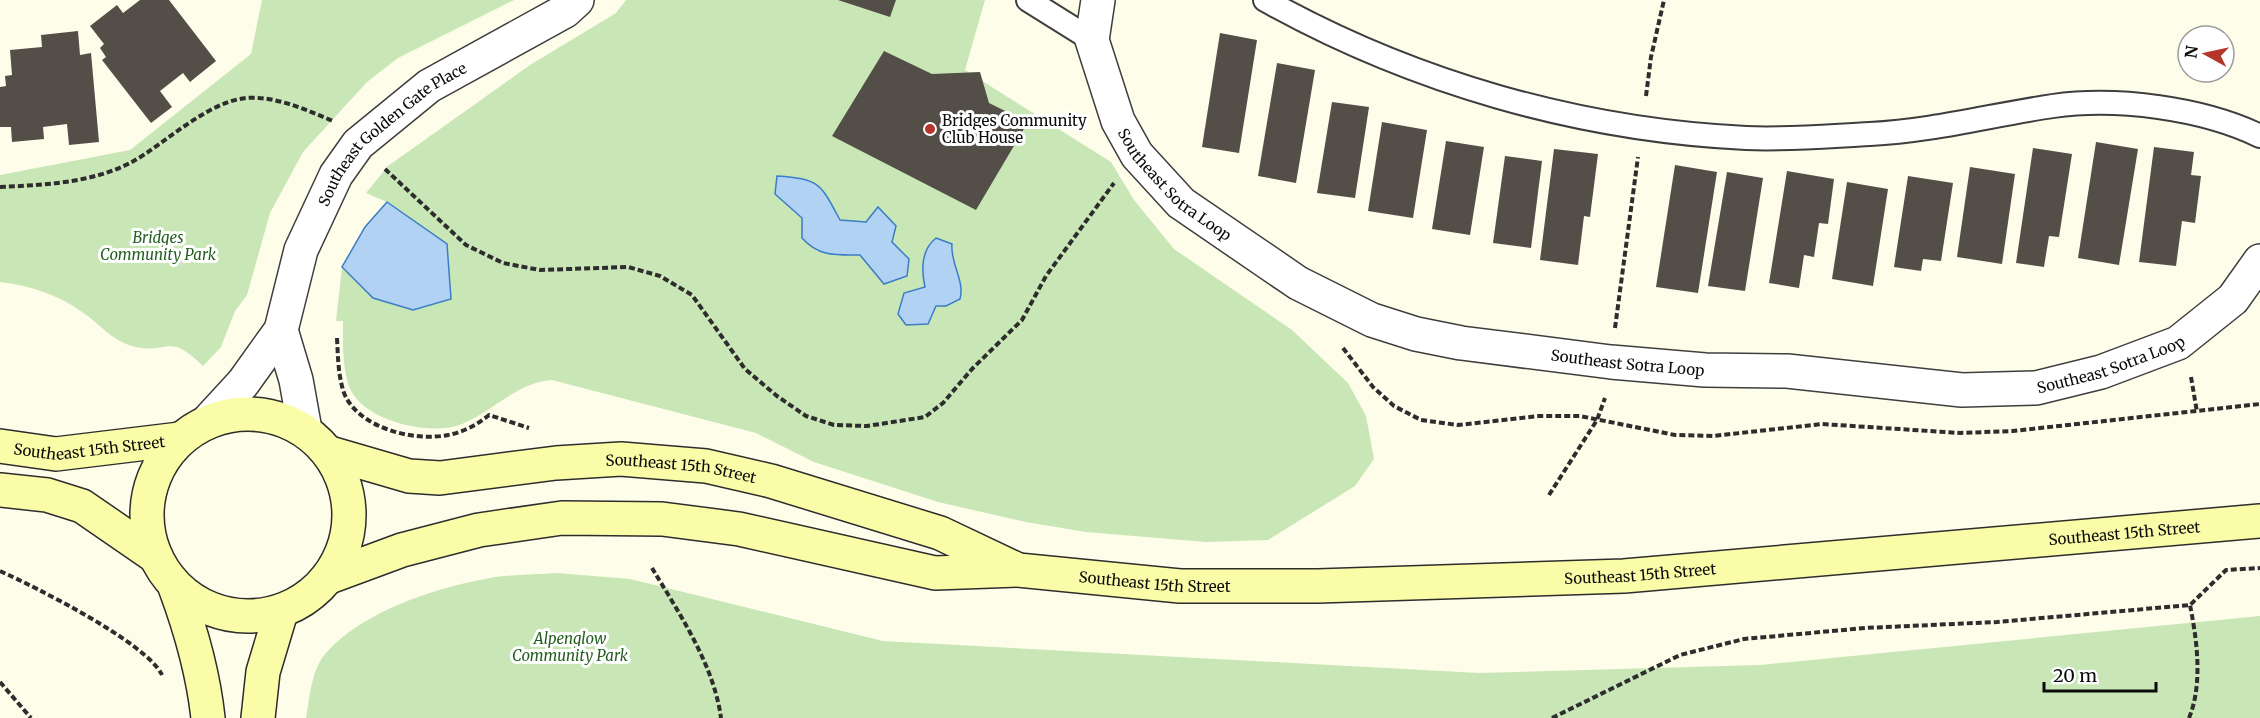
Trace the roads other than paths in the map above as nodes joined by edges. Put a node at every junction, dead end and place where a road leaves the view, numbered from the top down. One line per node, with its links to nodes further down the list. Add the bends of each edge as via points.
1 (578, 0): 8 (street, Southeast Golden Gate Place, via 566,11 429,86 358,144 336,176 301,250)
2 (1028, 0): 5 (lane)
3 (1098, 0): 5 (street)
4 (1265, 0): 6 (lane, via 1415,71 1582,118 1642,127 1750,138 1873,134 1934,129 2055,106 2117,104 2178,110)
5 (1092, 39): 7 (street, Southeast Sotra Loop, via 1118,121 1137,155 1181,203 1298,283 1372,320 1461,343 1705,370 1787,371 1962,390 2036,388 2101,372 2178,343 2233,299)
6 (2260, 136)
7 (2260, 261)
8 (281, 330): 9 (street, Southeast Golden Gate Place, via 243,383); 10 (street)
9 (208, 421): 10 (main road, via 241,413 275,416); 11 (main road)
10 (305, 430): 13 (main road)
11 (180, 440): 12 (main road, Southeast 15th Street, via 56,454); 16 (main road, via 160,465 149,494 147,526)
12 (0, 446)
13 (330, 453): 17 (main road, Southeast 15th Street, via 409,476 440,478 621,459 706,466 771,481 940,533); 18 (main road, via 345,483 351,515 345,548)
14 (0, 490): 16 (main road, via 47,495 82,506)
15 (2260, 521): 17 (main road, Southeast 15th Street, via 1624,576 1318,586 1180,586)
16 (156, 557): 19 (main road)
17 (1018, 570): 18 (main road, Southeast 15th Street, via 935,573 739,529 662,519 562,518 479,530 402,550)
18 (329, 577): 20 (main road, via 308,598)
19 (175, 586): 20 (main road, via 198,604 225,615 253,617); 21 (main road, via 195,643)
20 (281, 612): 22 (main road, via 263,672)
21 (208, 718)
22 (258, 718)

